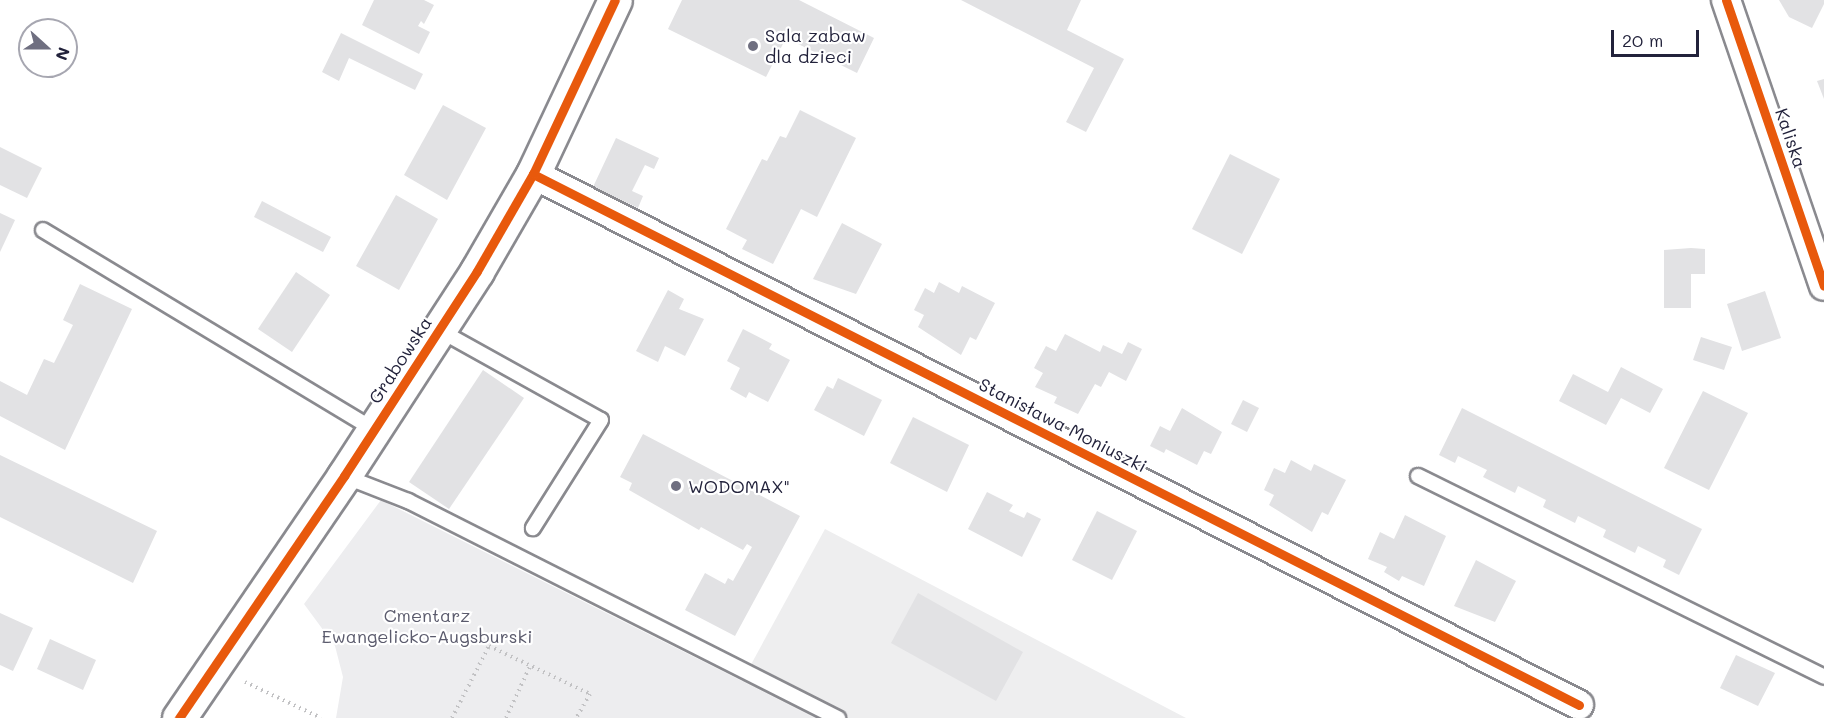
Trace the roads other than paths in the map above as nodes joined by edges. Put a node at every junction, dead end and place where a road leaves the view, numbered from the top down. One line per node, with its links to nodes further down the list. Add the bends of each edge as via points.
1 (615, 0): 3 (street, Grabowska)
2 (1726, 0): 5 (street, Kaliska)
3 (532, 174): 6 (street, Grabowska); 12 (street, Stanisława Moniuszki)
4 (43, 230): 7 (lane)
5 (1824, 286)
6 (439, 330): 7 (street, Grabowska); 10 (lane, via 601,420)
7 (375, 430): 8 (street, Grabowska)
8 (344, 476): 13 (street, Grabowska); 14 (lane, via 408,501)
9 (1418, 476): 11 (lane)
10 (533, 528)
11 (1824, 677)
12 (1579, 705)
13 (179, 718)
14 (838, 718)

